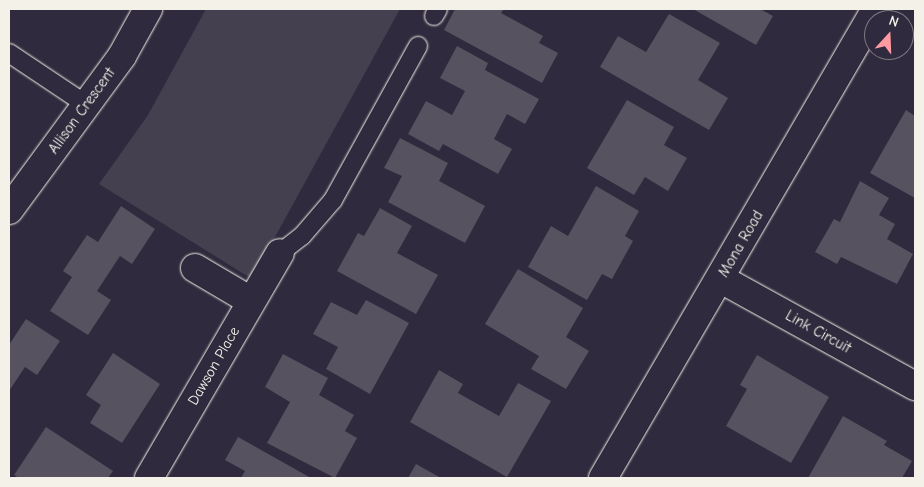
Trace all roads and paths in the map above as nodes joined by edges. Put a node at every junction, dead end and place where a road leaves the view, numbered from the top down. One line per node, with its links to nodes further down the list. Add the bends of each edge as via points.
1 (148, 9): 5 (street, Allison Crescent, via 122,56)
2 (876, 9): 9 (street, Mona Road)
3 (418, 46): 7 (lane, via 332,200 302,236)
4 (9, 53): 5 (lane)
5 (86, 105): 6 (street, Allison Crescent)
6 (9, 210)
7 (280, 253): 10 (street, Dawson Place)
8 (195, 268): 10 (street)
9 (721, 279): 11 (street, Link Circuit); 13 (street, Mona Road)
10 (251, 301): 12 (street, Dawson Place)
11 (915, 386)
12 (148, 478)
13 (603, 478)

